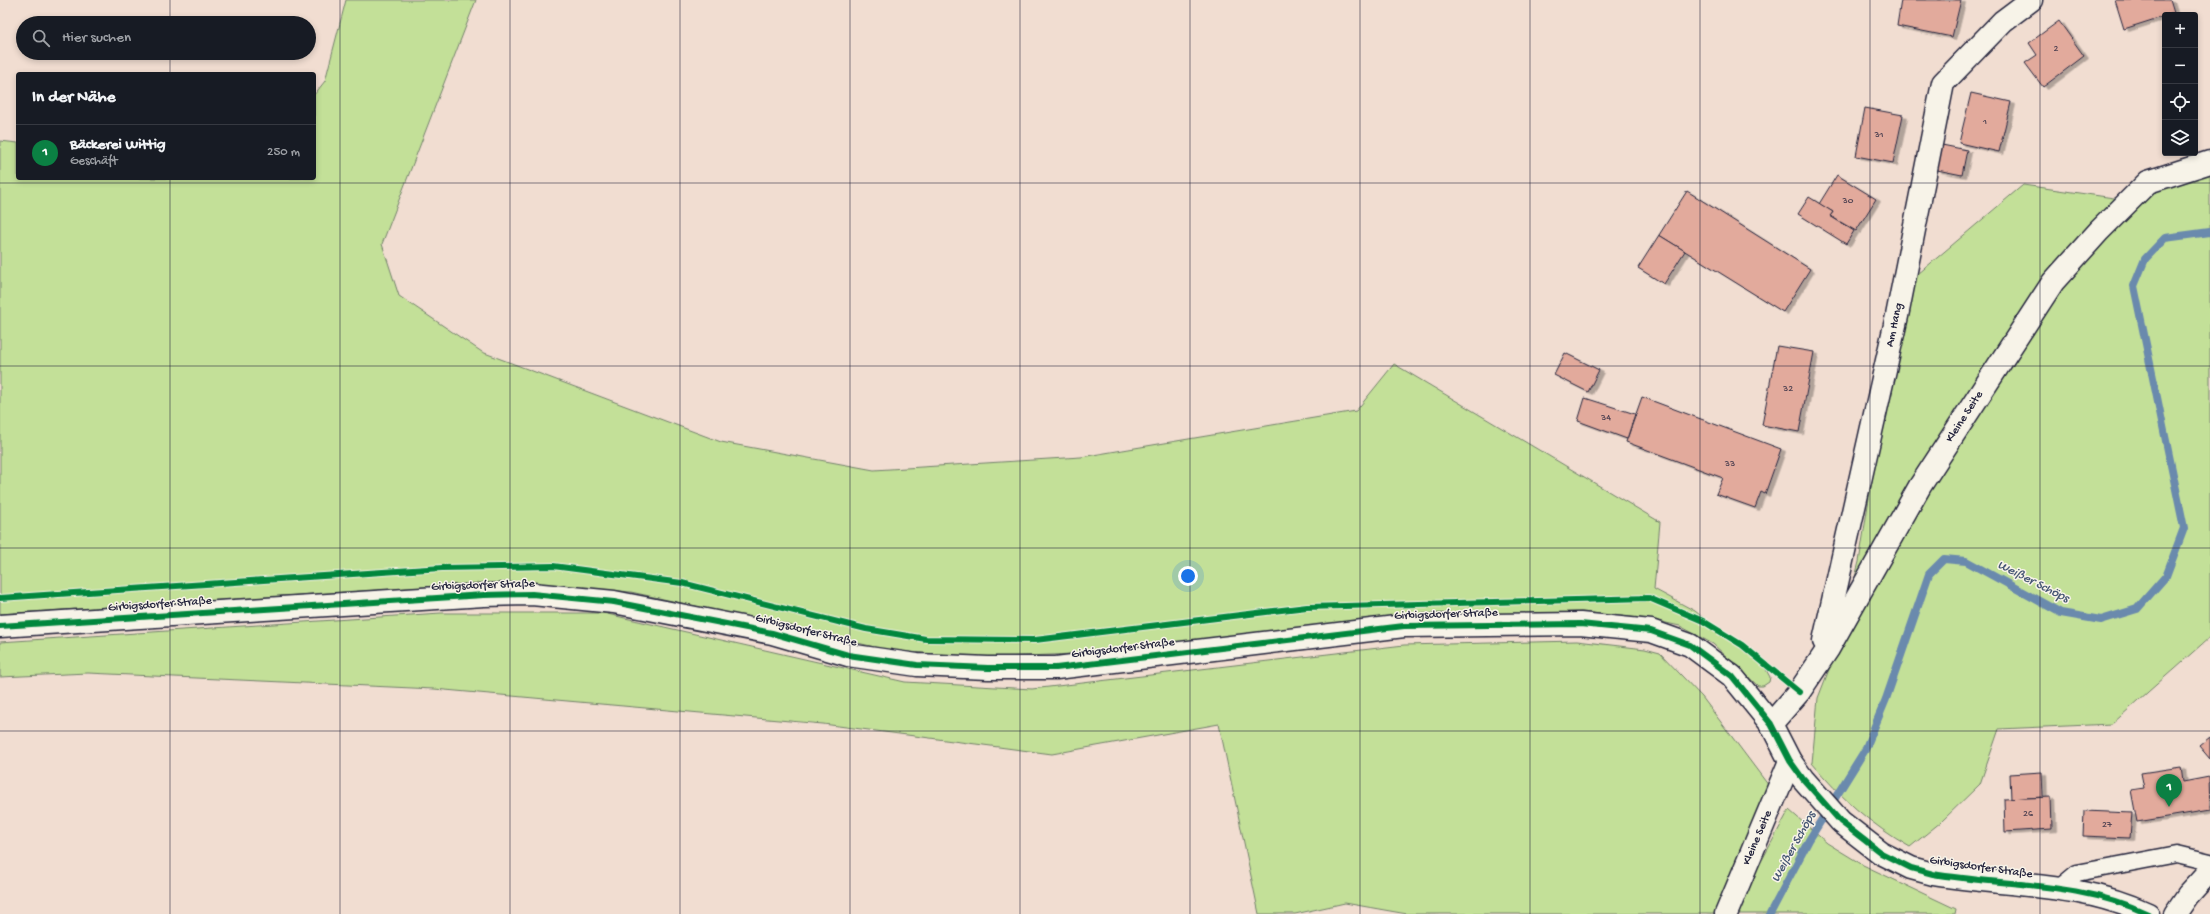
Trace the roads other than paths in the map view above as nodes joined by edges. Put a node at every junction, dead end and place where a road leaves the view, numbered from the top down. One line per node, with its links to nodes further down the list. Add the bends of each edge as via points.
1 (2031, 0): 2 (street, Am Hang)
2 (2003, 10): 5 (street, Am Hang, via 1943,84 1897,316 1824,642)
3 (2210, 162): 5 (street, Kleine Seite, via 2148,182 2053,282 1920,486)
4 (0, 626): 6 (street, Girbigsdorfer Straße, via 532,594 614,602 772,632 848,655 917,665 1056,668 1404,626 1580,624 1651,631 1690,645 1732,676)
5 (1828, 649): 6 (street, Kleine Seite, via 1799,692)
6 (1771, 724): 7 (street, Girbigsdorfer Straße)
7 (1790, 761): 10 (street, Girbigsdorfer Straße, via 1841,822 1881,853 1911,868 1933,874); 11 (street, Kleine Seite)
8 (2210, 862): 10 (lane, via 2177,854 2077,872)
9 (2210, 871): 13 (street)
10 (2058, 888): 12 (street, Girbigsdorfer Straße, via 2099,895)
11 (1726, 914)
12 (2148, 914)
13 (2175, 914)

